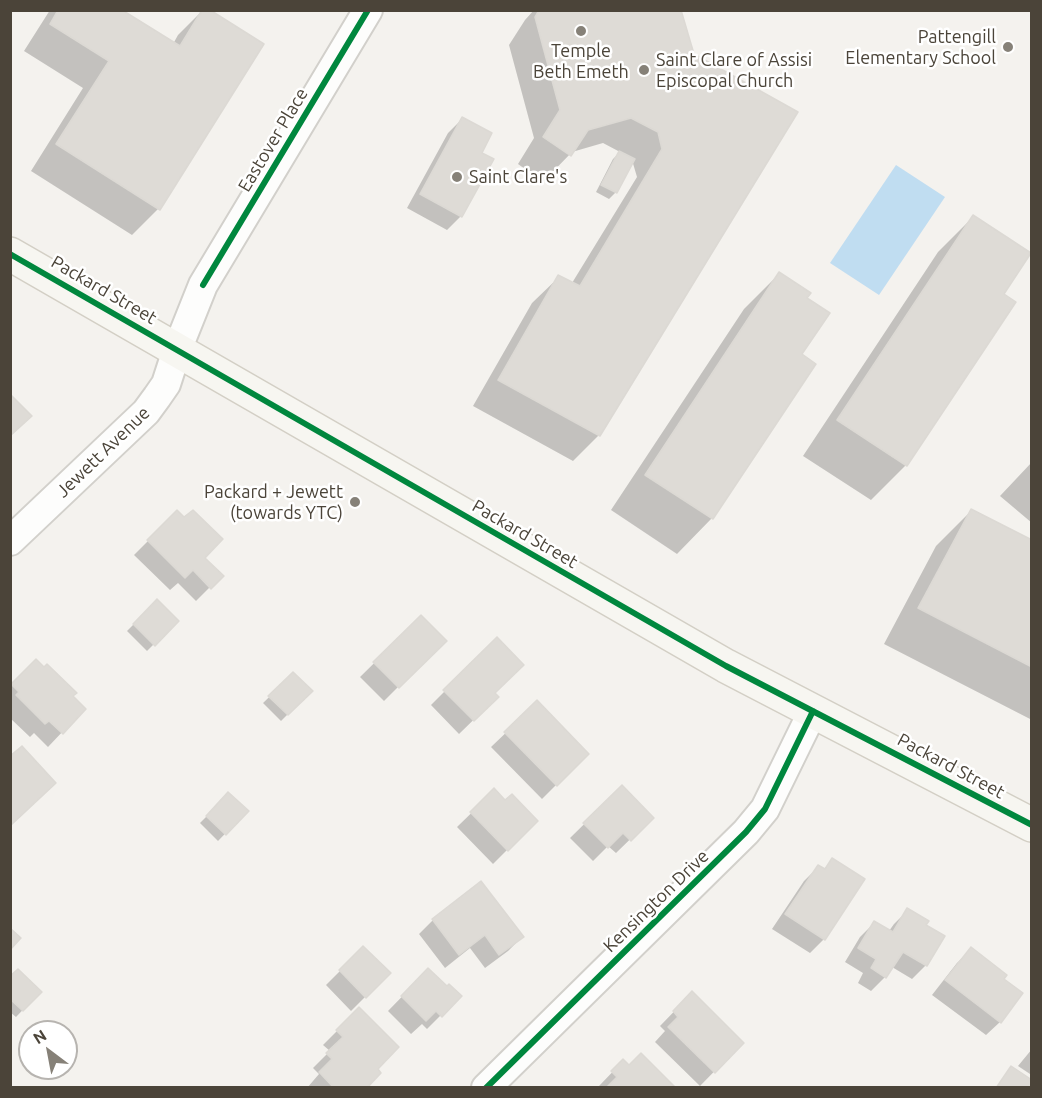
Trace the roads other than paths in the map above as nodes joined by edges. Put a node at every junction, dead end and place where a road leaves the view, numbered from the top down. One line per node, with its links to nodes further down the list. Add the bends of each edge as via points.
1 (368, 10): 3 (street, Eastover Place, via 203,285)
2 (10, 254): 3 (main road, Packard Street)
3 (177, 350): 4 (street, Jewett Avenue, via 166,384 146,412); 5 (main road, Packard Street, via 606,598)
4 (10, 541)
5 (813, 711): 6 (main road, Packard Street); 7 (street, Kensington Drive, via 765,809 747,832)
6 (1032, 825)
7 (486, 1088)

